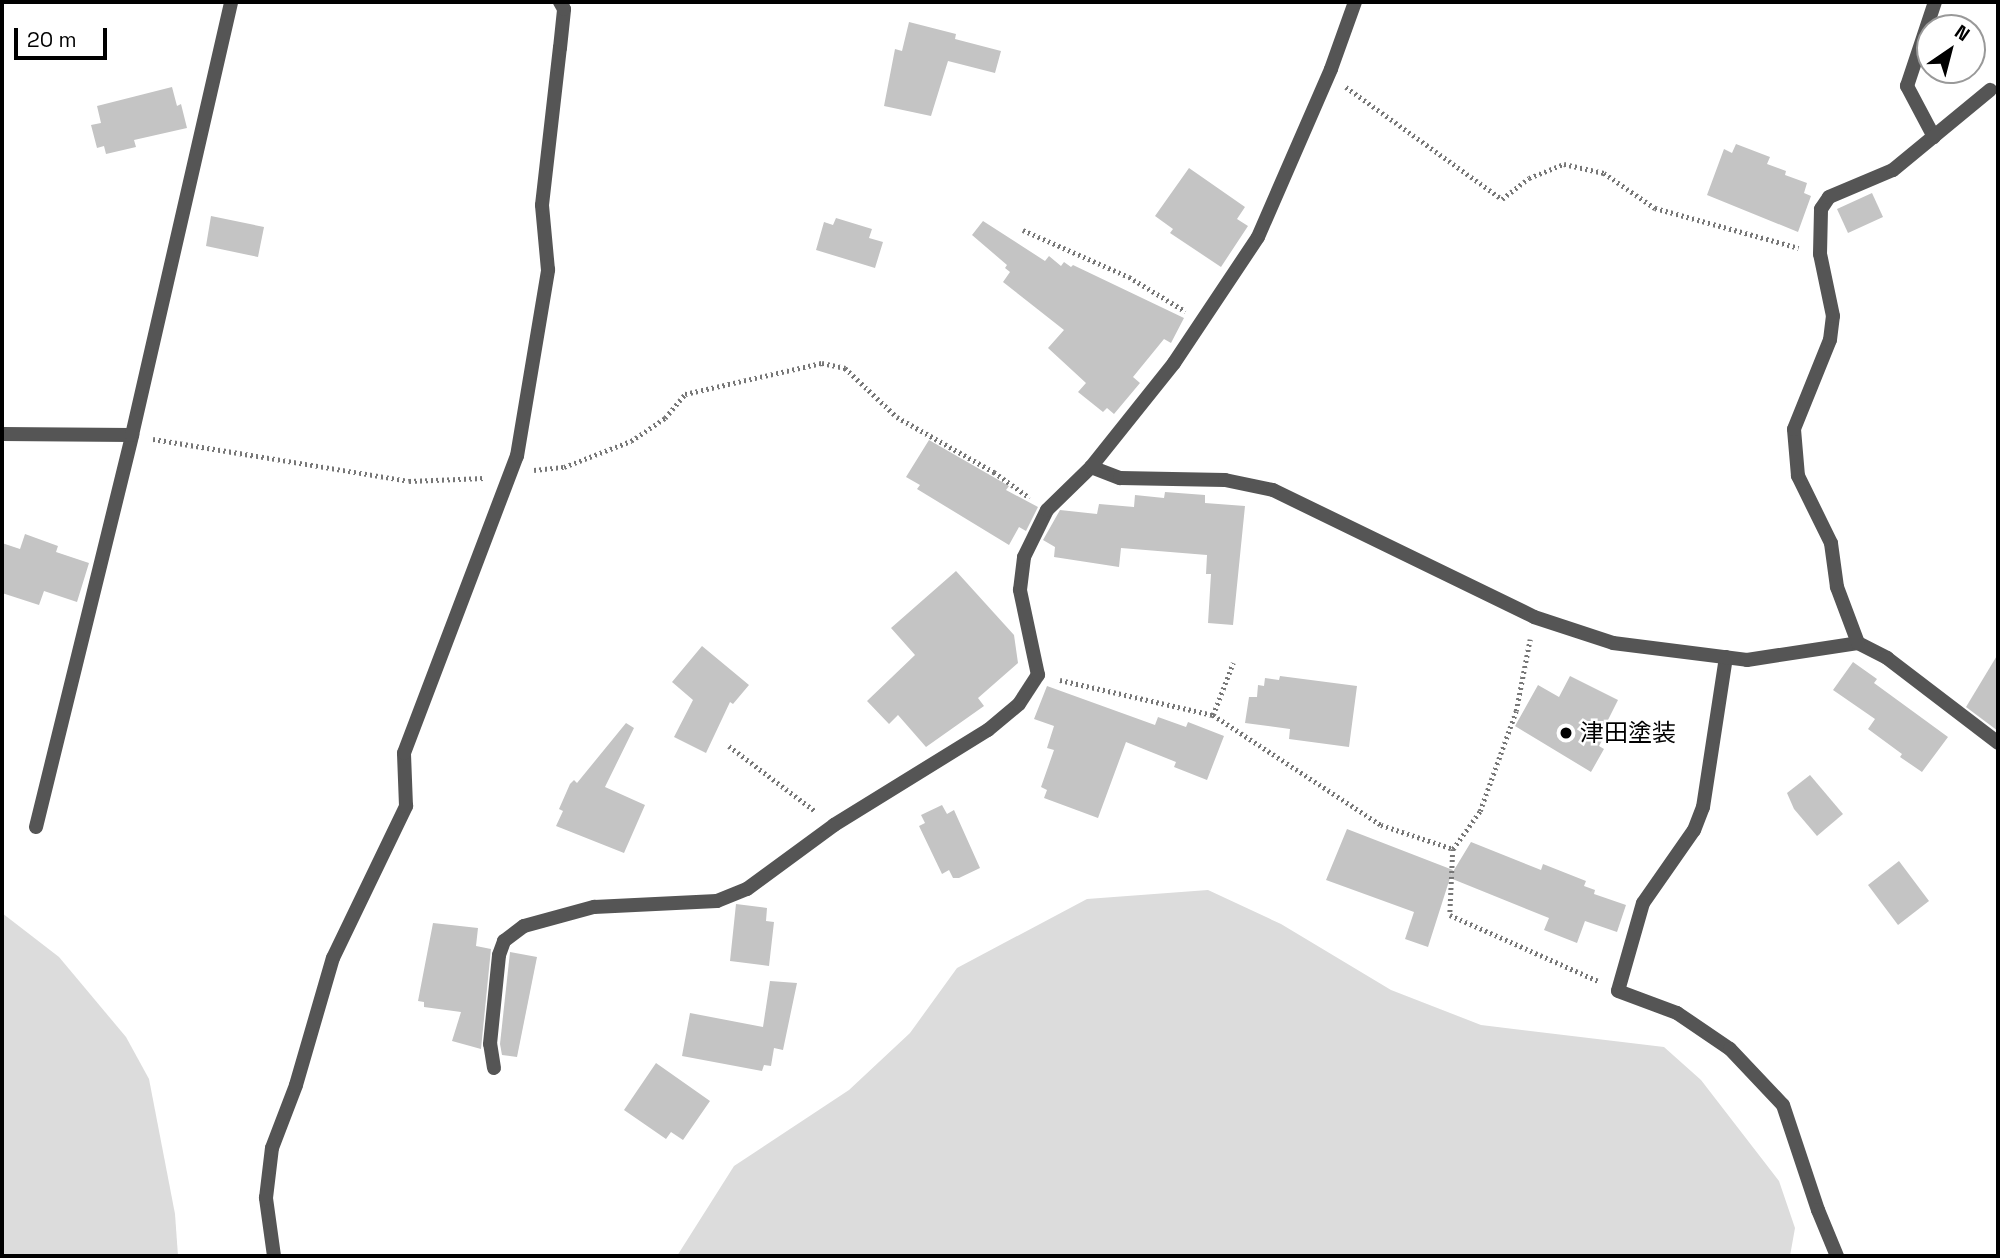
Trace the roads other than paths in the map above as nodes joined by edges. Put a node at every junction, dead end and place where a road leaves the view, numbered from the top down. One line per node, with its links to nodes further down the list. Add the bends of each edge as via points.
1 (231, 2): 8 (street)
2 (560, 2): 15 (street, via 564,9 542,205 548,270 513,471 404,752 406,806 333,958 272,1148 266,1198)
3 (1355, 2): 9 (street, via 1258,237 1204,322)
4 (1935, 2): 6 (street, via 1907,86)
5 (1990, 90): 6 (street)
6 (1934, 137): 10 (street, via 1893,170 1829,197 1821,209 1820,254 1833,316 1830,340 1794,429 1798,476 1831,543 1837,587)
7 (2, 435): 8 (street)
8 (131, 435): 13 (street)
9 (1091, 467): 11 (street, via 1120,478 1225,480 1273,490 1534,617 1613,643); 14 (street, via 1047,510 1024,557 1020,590 1038,675 1019,704 988,730 834,824 747,889 717,901 594,907 524,926 505,941 499,955 490,1044)
10 (1858, 642): 11 (street, via 1747,660); 12 (street, via 1887,658)
11 (1726, 657): 16 (street, via 1703,807 1694,830 1643,903 1618,991 1676,1013 1730,1049 1783,1105)
12 (1998, 743)
13 (36, 827)
14 (494, 1068)
15 (274, 1256)
16 (1837, 1256)

